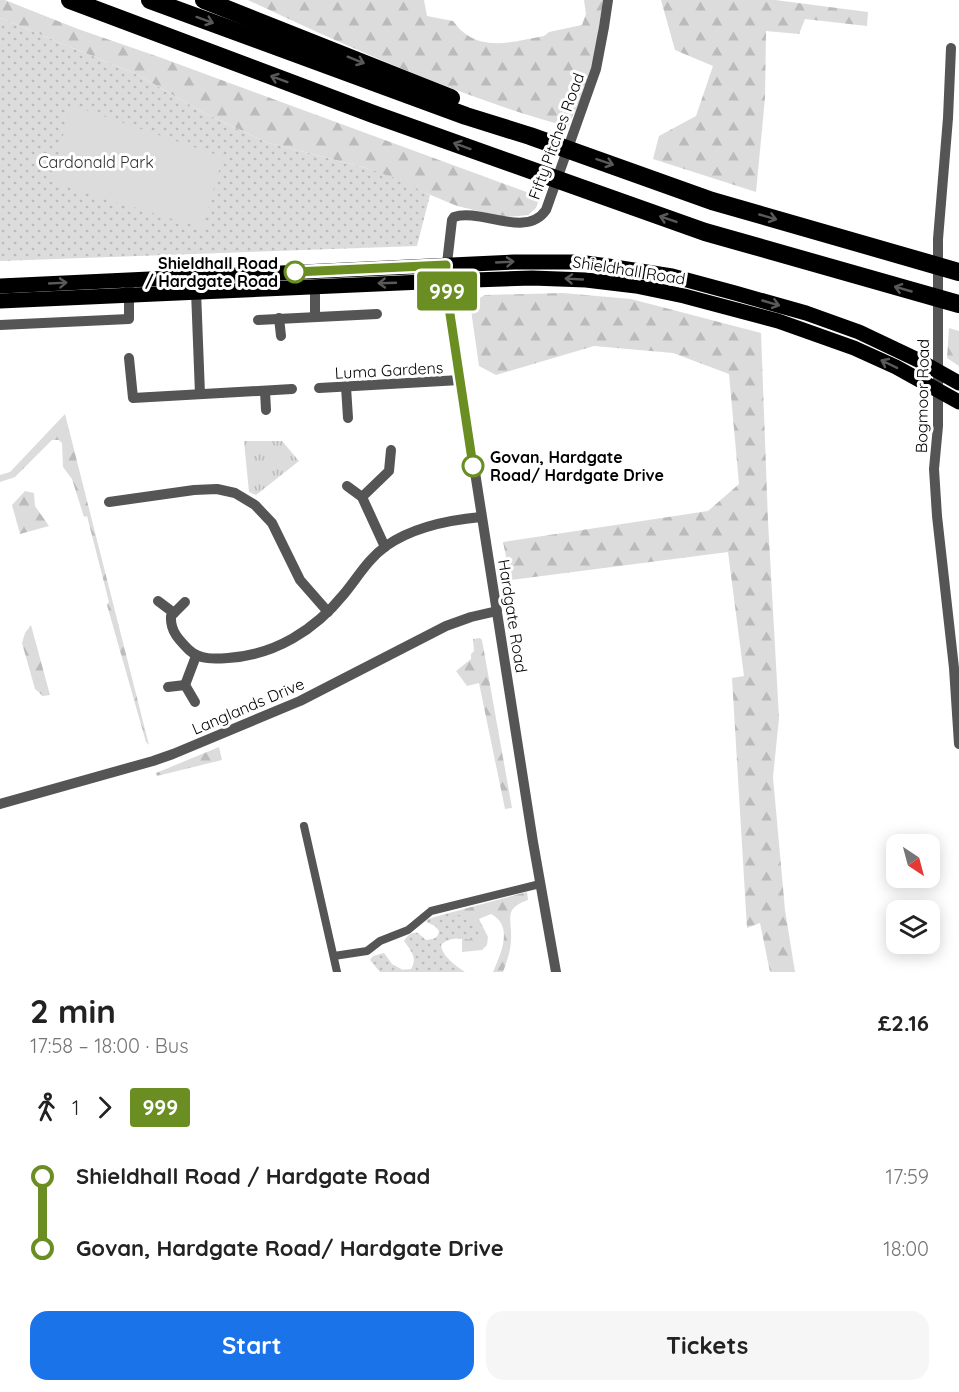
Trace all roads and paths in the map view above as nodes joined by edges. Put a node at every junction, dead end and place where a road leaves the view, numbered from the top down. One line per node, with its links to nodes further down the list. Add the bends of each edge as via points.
1 (57, 0): 6 (highway)
2 (70, 0): 6 (highway)
3 (150, 0): 8 (highway, one-way to 8)
4 (204, 0): 8 (highway, one-way to 8, via 469,105)
5 (608, 0): 9 (street, Fifty Pitches Road, via 596,69 546,210 526,223 469,215 454,217)
6 (149, 30): 17 (highway, one-way to 6, via 705,232)
7 (951, 48): 50 (street, Bogmoor Road, via 938,239 938,426 934,469)
8 (530, 136): 10 (highway, one-way to 10, via 712,201)
9 (446, 265): 11 (street, Hardgate Road); 14 (main road, Shieldhall Road); 26 (main road, Shieldhall Road, one-way to 26, via 578,262 641,270 806,313 859,332)
10 (959, 272)
11 (445, 281): 13 (main road, Shieldhall Road, one-way to 13); 25 (street, Hardgate Road); 32 (main road, Shieldhall Road, one-way to 11, via 854,348 714,304 586,279)
12 (0, 286): 14 (main road, Shieldhall Road, one-way to 14)
13 (315, 286): 15 (main road, Shieldhall Road); 19 (street)
14 (129, 287): 15 (main road, Shieldhall Road); 16 (main road, Shieldhall Road); 22 (street, via 129,319)
15 (196, 291): 31 (street)
16 (0, 301)
17 (959, 304)
18 (377, 314): 19 (street)
19 (315, 316): 20 (street)
20 (279, 318): 21 (street); 23 (street)
21 (258, 320)
22 (0, 325)
23 (281, 336)
24 (129, 358): 31 (street, via 133,398)
25 (460, 380): 27 (street, Luma Gardens); 39 (street, Hardgate Road)
26 (959, 383)
27 (346, 387): 28 (street, Luma Gardens); 34 (street)
28 (320, 388)
29 (292, 389): 30 (street)
30 (266, 391): 31 (street); 33 (street)
31 (200, 394)
32 (959, 402)
33 (266, 410)
34 (348, 418)
35 (391, 450): 37 (street, via 388,471)
36 (347, 486): 37 (street)
37 (362, 497): 40 (street)
38 (109, 502): 44 (street, via 194,490 235,493 255,505 272,523 300,580)
39 (481, 517): 40 (street, via 424,527); 43 (street, Hardgate Road)
40 (385, 547): 44 (street, via 363,567)
41 (159, 601): 45 (street)
42 (185, 602): 45 (street)
43 (498, 611): 51 (street, Langlands Drive, via 446,626 300,701 173,754); 53 (street, Hardgate Road)
44 (328, 612): 46 (street, via 296,638 260,653)
45 (174, 613): 46 (street, via 173,632)
46 (196, 656): 47 (street)
47 (185, 685): 48 (street); 49 (street)
48 (168, 687)
49 (195, 702)
50 (959, 744)
51 (0, 804)
52 (304, 826): 54 (street)
53 (540, 884): 54 (street, via 431,911 408,930 380,940 366,951); 56 (street, Hardgate Road)
54 (334, 956): 55 (street)
55 (337, 972)
56 (556, 972)

